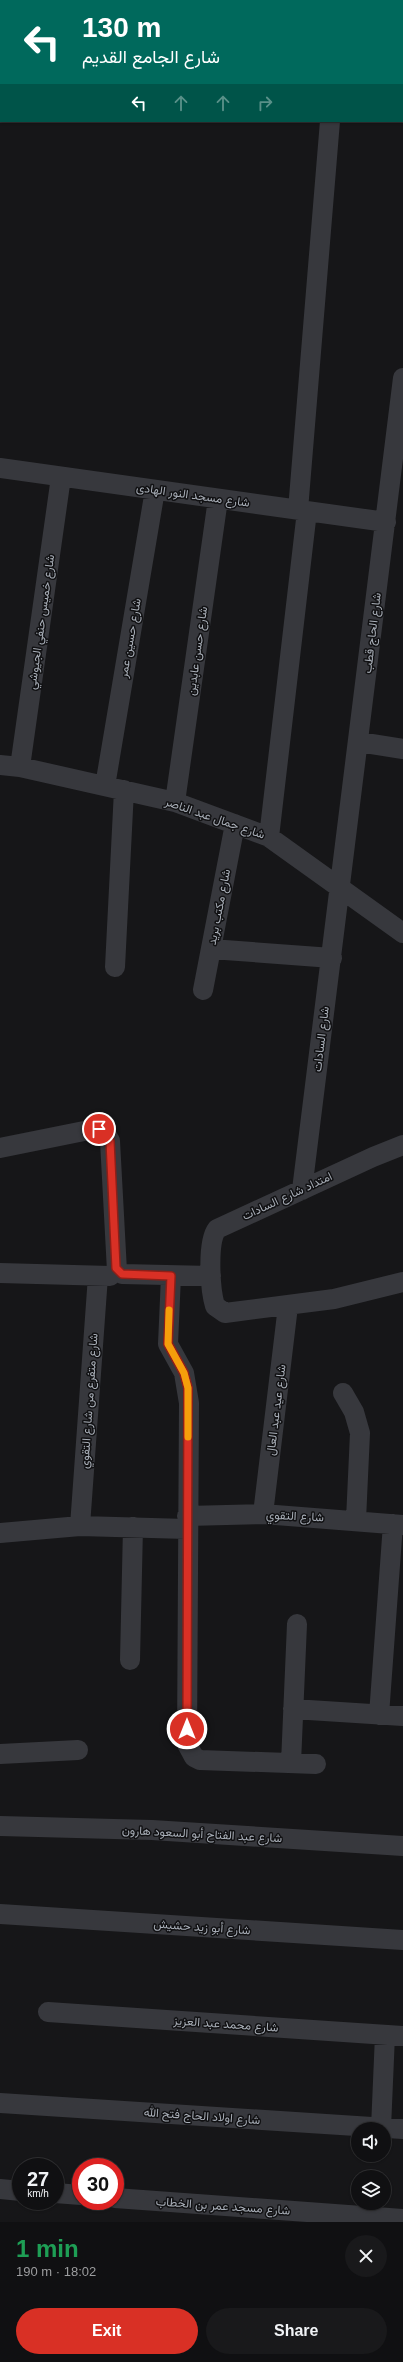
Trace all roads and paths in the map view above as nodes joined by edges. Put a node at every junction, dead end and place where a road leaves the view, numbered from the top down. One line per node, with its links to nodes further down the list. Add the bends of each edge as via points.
1 (330, 122): 8 (street)
2 (403, 378): 4 (street, شارع الحاج قطب)
3 (0, 468): 5 (street, شارع مسجد النور الهادى)
4 (397, 470): 9 (street, شارع الحاج قطب)
5 (61, 477): 6 (street, شارع مسجد النور الهادى); 13 (street, شارع خميس حنفي الجيوشي)
6 (155, 490): 7 (street, شارع مسجد النور الهادى); 14 (street, شارع حسين عمر)
7 (218, 499): 8 (street, شارع مسجد النور الهادى); 16 (street, شارع حسن عابدين)
8 (303, 510): 9 (street, شارع مسجد النور الهادى); 18 (street)
9 (386, 522): 10 (street, شارع الحاج قطب)
10 (359, 742): 11 (street); 19 (street, شارع الحاج قطب)
11 (403, 749)
12 (0, 765): 13 (street, شارع جمال عبد الناصر)
13 (20, 767): 14 (street, شارع جمال عبد الناصر)
14 (105, 786): 15 (street, شارع جمال عبد الناصر)
15 (124, 790): 16 (street, شارع جمال عبد الناصر); 23 (street)
16 (175, 802): 17 (street, شارع جمال عبد الناصر)
17 (235, 824): 18 (street, شارع جمال عبد الناصر); 21 (street, شارع مكتب بريد)
18 (269, 837): 19 (street, شارع جمال عبد الناصر)
19 (341, 889): 20 (street, شارع جمال عبد الناصر); 22 (street, شارع السادات)
20 (403, 933)
21 (211, 949): 22 (street); 24 (street, شارع مكتب بريد)
22 (332, 958): 27 (street, شارع السادات)
23 (115, 967)
24 (203, 990)
25 (403, 1145): 27 (street, امتداد شارع السادات)
26 (0, 1148): 29 (street, via 94,1129 104,1131 110,1141 116,1268)
27 (302, 1190): 32 (street, امتداد شارع السادات, via 217,1229 212,1243)
28 (0, 1273): 30 (street)
29 (119, 1273): 30 (street); 31 (street)
30 (98, 1276): 40 (street, شارع متفرع من شارع التقوي)
31 (171, 1276): 32 (street); 38 (street, via 168,1344 184,1373 188,1388)
32 (211, 1276): 34 (street, امتداد شارع السادات, via 215,1306 225,1313)
33 (403, 1282): 34 (street, امتداد شارع السادات, via 334,1299)
34 (288, 1306): 36 (street, شارع عيد عبد العال)
35 (343, 1394): 37 (street, via 354,1412 360,1433)
36 (263, 1514): 37 (street, شارع التقوي); 38 (street, شارع التقوي)
37 (356, 1520): 39 (street, شارع التقوي)
38 (187, 1523): 41 (street, شارع التقوي); 51 (street, via 189,1751 200,1760)
39 (398, 1525): 44 (street)
40 (80, 1526): 41 (street, شارع التقوي); 42 (street, شارع التقوي)
41 (133, 1527): 45 (street)
42 (0, 1533)
43 (296, 1624): 46 (street)
44 (394, 1627): 47 (street)
45 (130, 1660)
46 (293, 1708): 47 (street); 51 (street)
47 (379, 1714): 48 (street)
48 (403, 1716)
49 (78, 1750): 50 (street)
50 (0, 1754)
51 (291, 1763): 52 (street)
52 (316, 1764)
53 (0, 1826): 54 (street, شارع عبد الفتاح أبو السعود هارون, via 152,1830)
54 (403, 1846)
55 (0, 1914): 56 (street, شارع أبو زيد حشيش)
56 (403, 1940)
57 (48, 2012): 58 (street, شارع محمد عبد العزيز)
58 (394, 2035): 60 (street)
59 (0, 2103): 61 (street, شارع اولاد الحاج فتح الله)
60 (383, 2122)
61 (351, 2126)
62 (391, 2128): 63 (street, شارع اولاد الحاج فتح الله)
63 (403, 2129)
64 (0, 2189): 65 (street)
65 (12, 2190)
66 (124, 2199): 67 (street, شارع مسجد عمر بن الخطاب)
67 (403, 2219)

